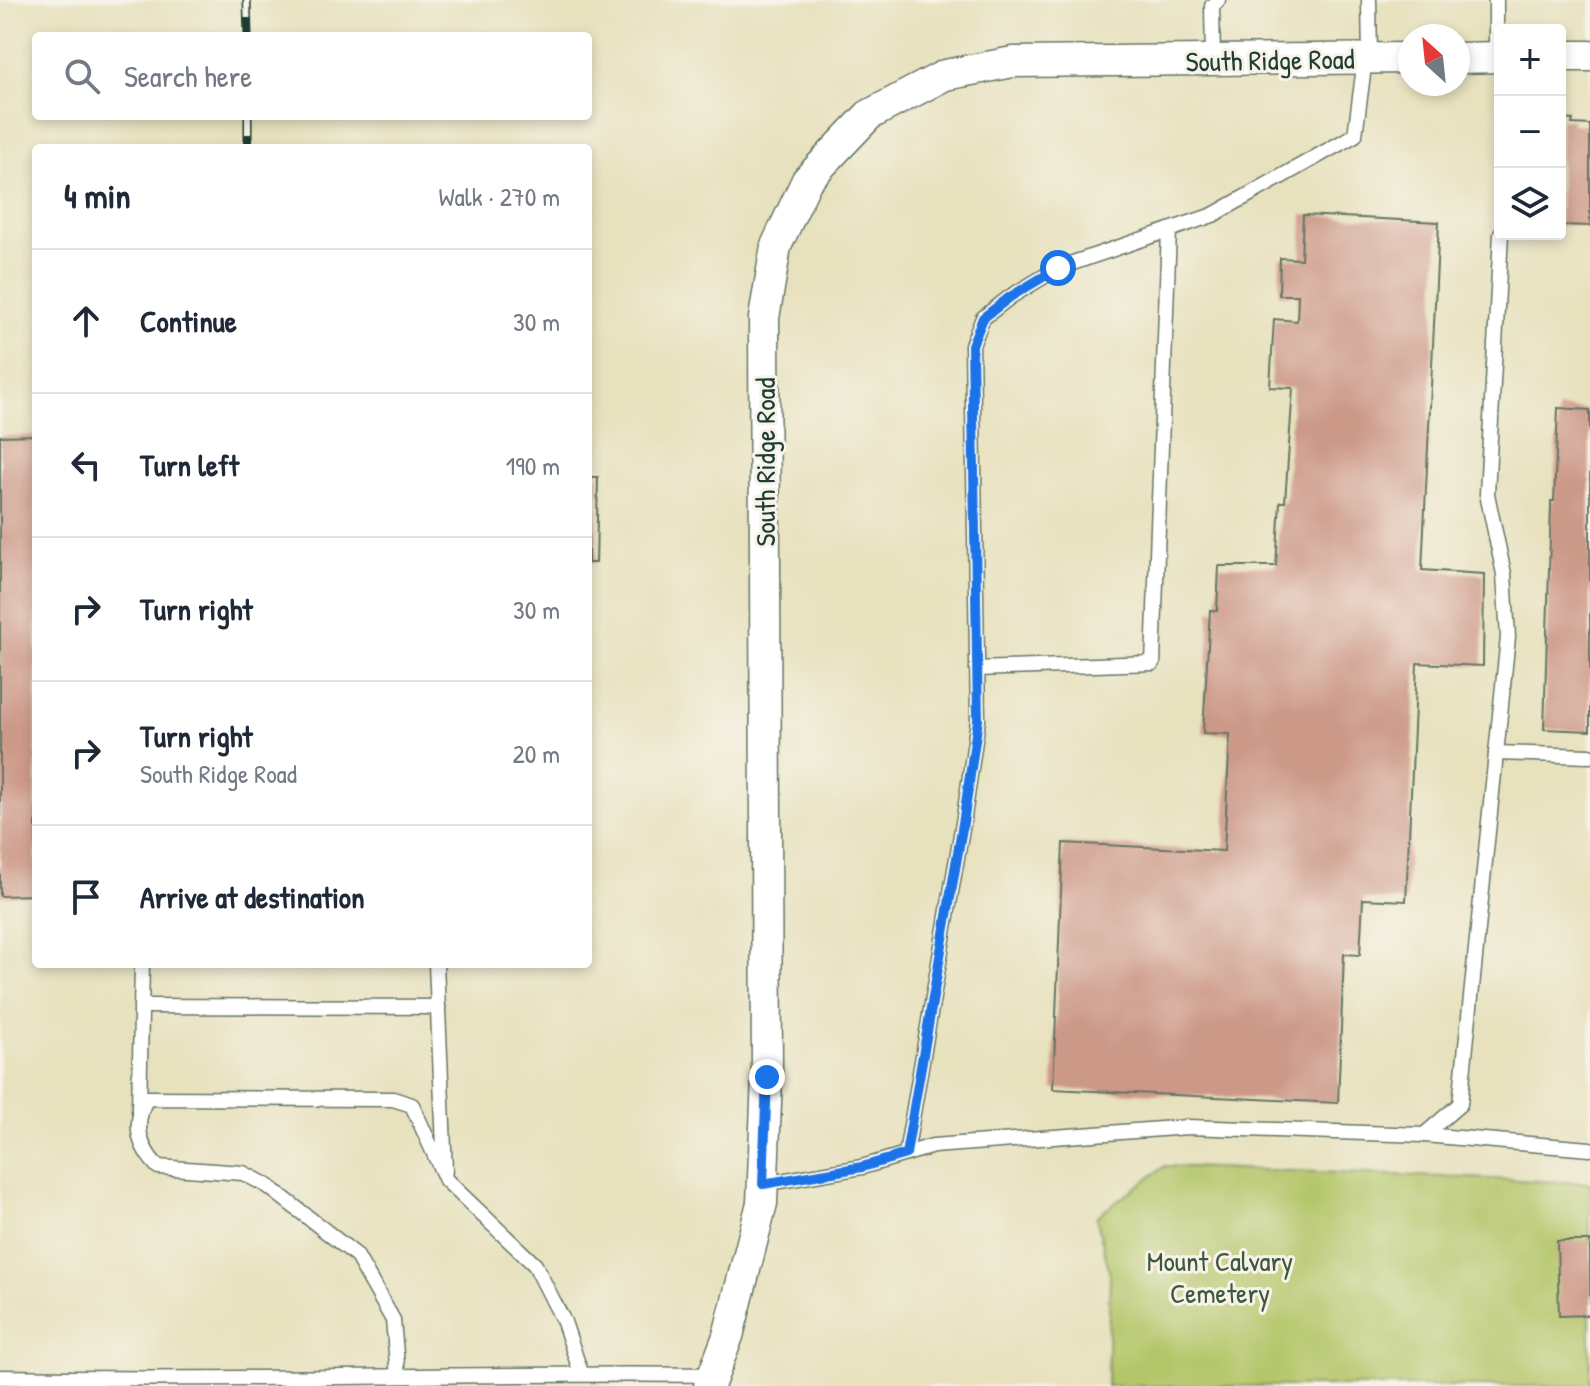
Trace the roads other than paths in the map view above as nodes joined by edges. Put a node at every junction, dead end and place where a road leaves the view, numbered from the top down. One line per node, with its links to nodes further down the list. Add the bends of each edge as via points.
1 (1218, 0): 11 (lane, via 1212,6)
2 (1369, 0): 10 (lane)
3 (1496, 0): 4 (lane)
4 (1497, 24)
5 (1566, 56): 6 (street)
6 (1590, 56)
7 (1494, 57): 9 (street)
8 (1398, 58): 10 (street, South Ridge Road)
9 (1470, 58)
10 (1367, 59): 11 (street, South Ridge Road); 12 (lane, via 1355,135 1213,215)
11 (1213, 60): 26 (street, South Ridge Road, via 1013,62 945,75 869,115 807,180 776,246 764,318)
12 (1169, 230): 14 (lane, via 1058,268 983,318 972,345); 14 (lane, via 1153,663)
13 (1501, 240): 15 (lane, via 1487,494 1504,574 1508,637)
14 (977, 669): 24 (lane, via 978,720 964,817)
15 (1496, 753): 16 (lane); 22 (lane, via 1460,1104)
16 (1590, 756)
17 (142, 968): 19 (lane)
18 (436, 968): 20 (lane)
19 (141, 1006): 20 (lane); 21 (lane)
20 (438, 1007): 25 (lane)
21 (139, 1111): 25 (lane, via 147,1098 393,1099 412,1105); 28 (lane, via 139,1138 158,1167 243,1173 268,1186 356,1255 393,1320)
22 (1424, 1135): 23 (lane); 24 (lane, via 1188,1127 933,1146)
23 (1590, 1149)
24 (906, 1154): 26 (lane)
25 (446, 1180): 27 (lane, via 535,1265 564,1322)
26 (763, 1184): 30 (street, South Ridge Road, via 732,1320)
27 (581, 1373): 28 (lane); 30 (lane)
28 (398, 1376): 29 (lane)
29 (0, 1377)
30 (711, 1380)

